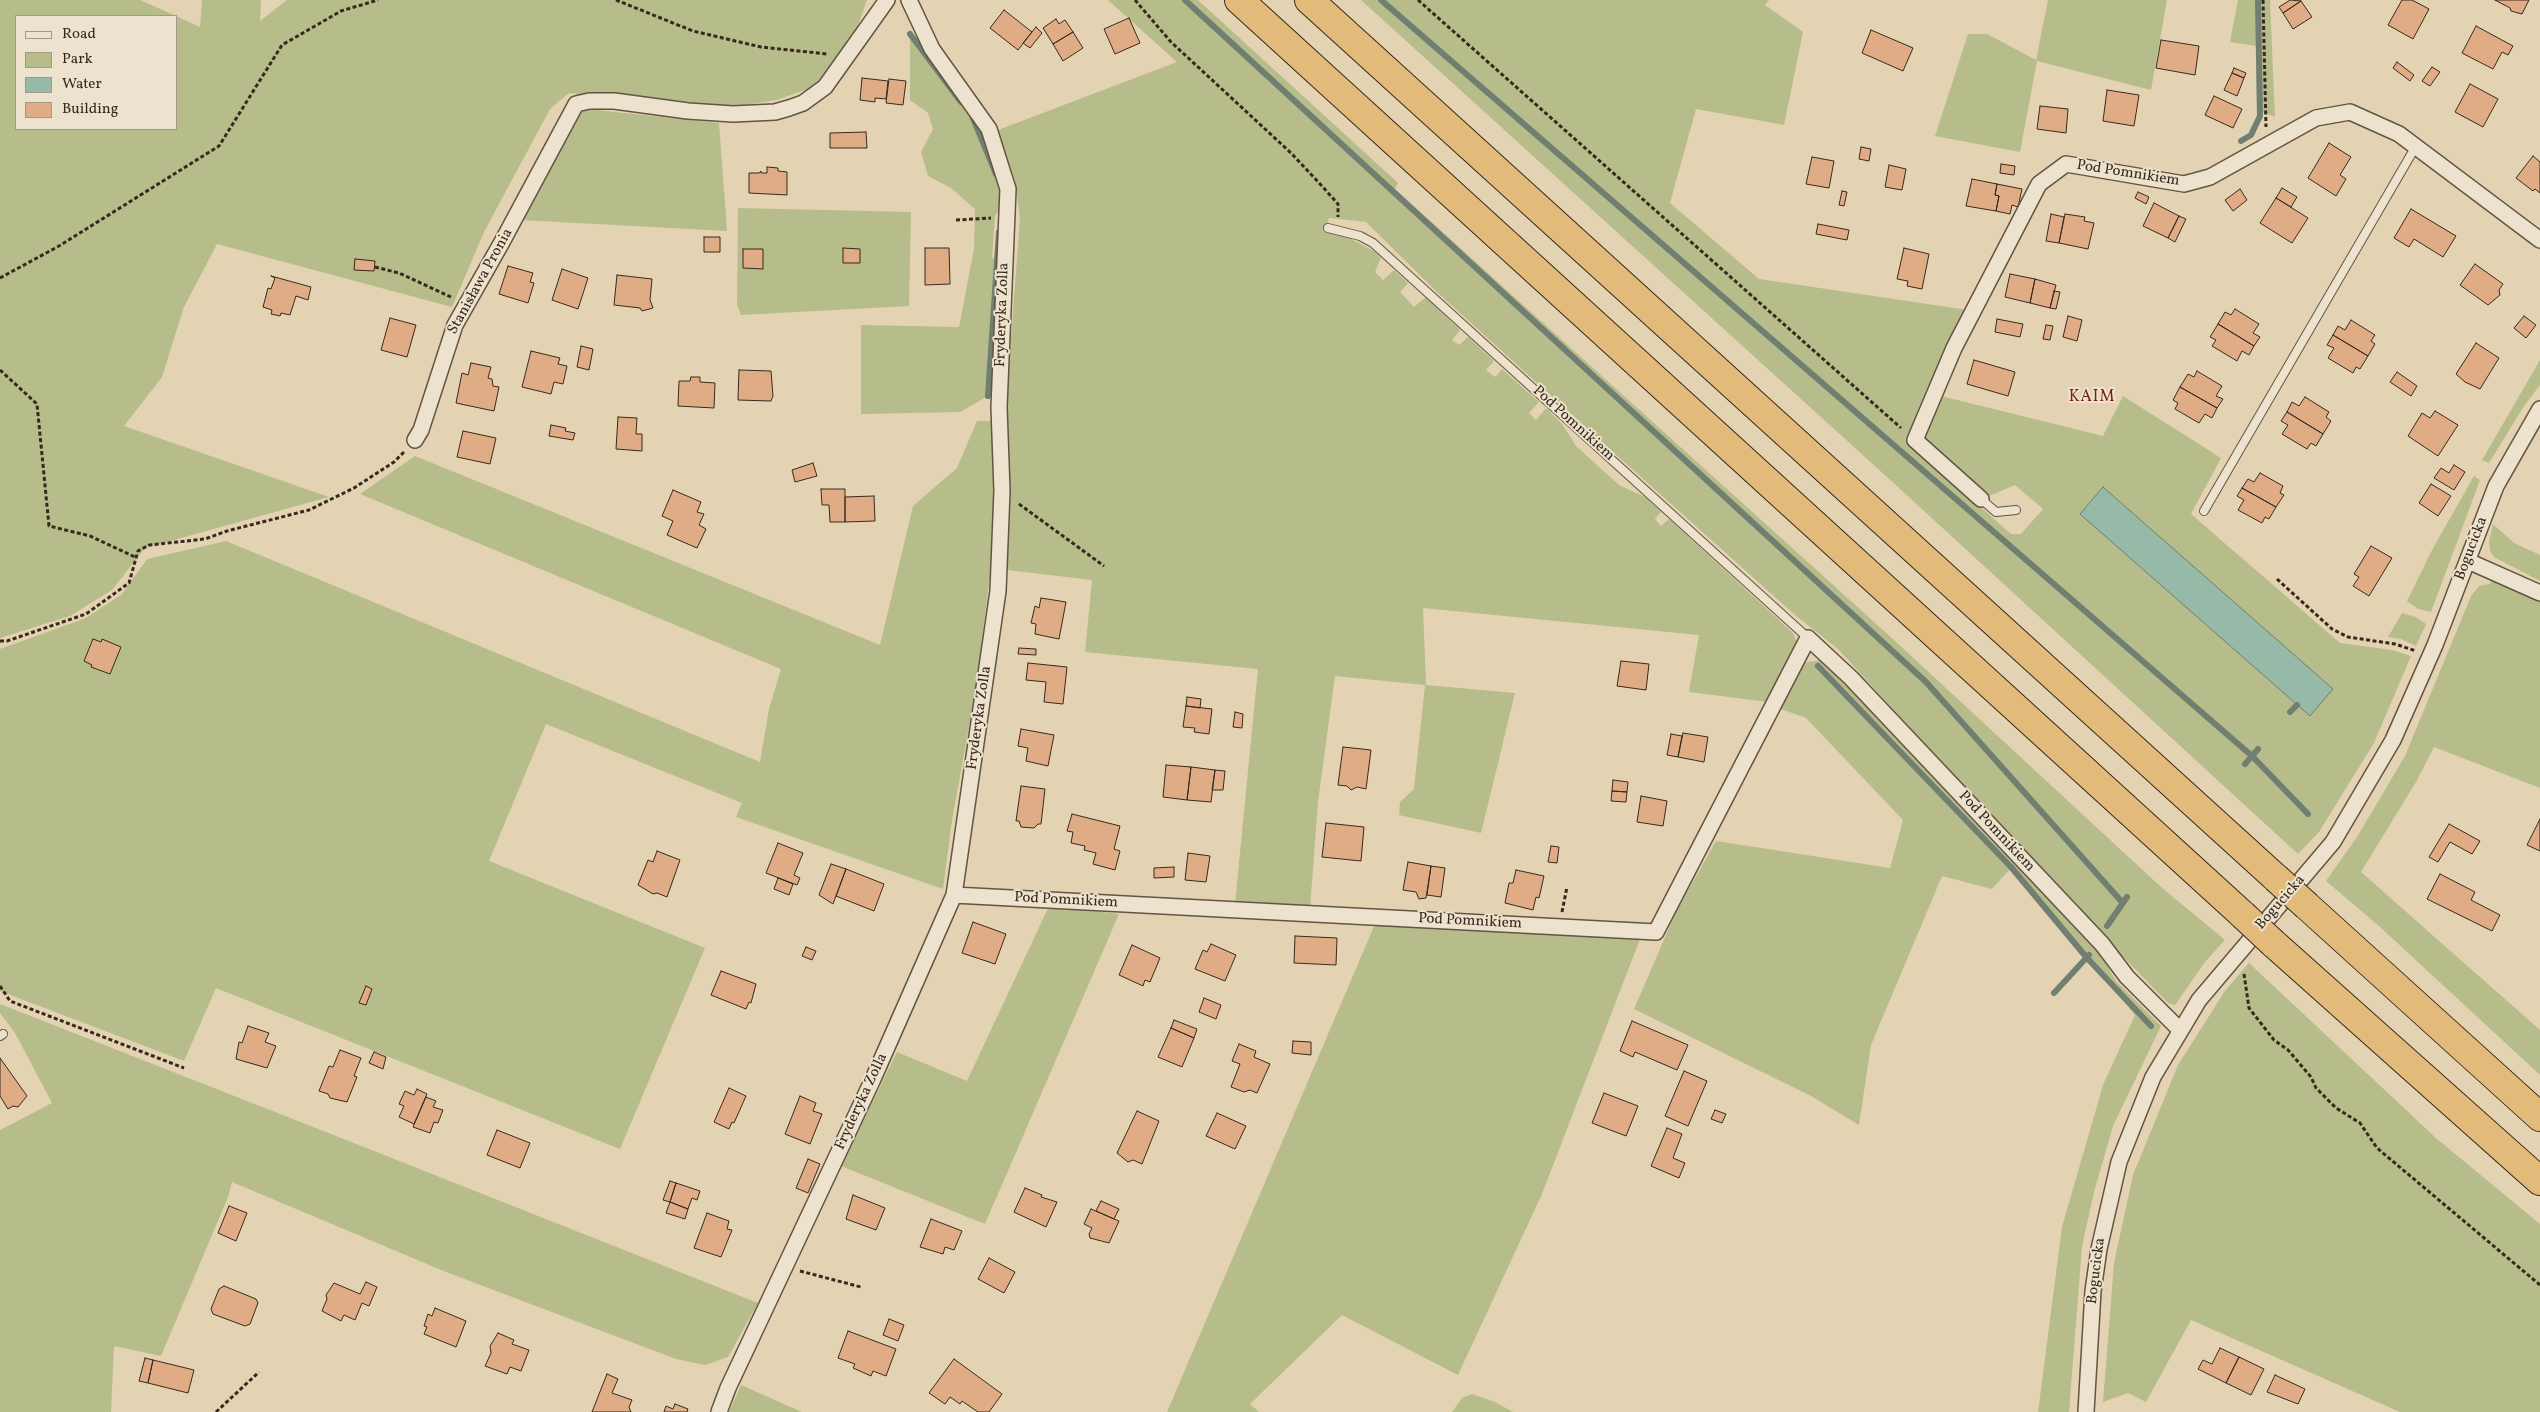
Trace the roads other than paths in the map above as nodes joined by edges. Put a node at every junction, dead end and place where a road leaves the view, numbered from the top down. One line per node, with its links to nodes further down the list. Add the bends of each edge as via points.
1 (887, 0): 9 (street, Stanisława Pronia, via 825,87 796,106 774,112 733,114 600,100 576,104 454,325)
2 (908, 0): 16 (street, Fryderyka Zolla, via 932,49 989,128 1008,190 1000,407 1002,491 998,591)
3 (1239, 0): 19 (highway, bridge, via 2243,915)
4 (1309, 0): 18 (highway, bridge)
5 (2416, 146): 7 (street, Pod Pomnikiem); 10 (street, Pod Pomnikiem, via 2399,134 2350,112 2316,118 2210,177 2184,184 2066,164 2039,184 1954,348 1915,440); 12 (lane)
6 (1328, 228): 15 (lane, Pod Pomnikiem, via 1360,236 1384,252)
7 (2540, 240)
8 (2540, 409): 13 (street, Bogucicka, via 2496,486)
9 (415, 440)
10 (1982, 499): 11 (lane, via 1996,512)
11 (2016, 510)
12 (2204, 510)
13 (2468, 561): 14 (street); 17 (street, Bogucicka, via 2393,740 2333,842 2221,972)
14 (2540, 593)
15 (1808, 638): 16 (street, Pod Pomnikiem, via 1656,932); 17 (street, Pod Pomnikiem, via 1851,678 2102,944 2127,977)
16 (954, 895): 20 (street, Fryderyka Zolla, via 874,1079)
17 (2180, 1030): 21 (street, Bogucicka, via 2153,1076 2135,1119 2108,1205 2093,1290)
18 (2540, 1117)
19 (2540, 1180)
20 (719, 1412)
21 (2086, 1412)

